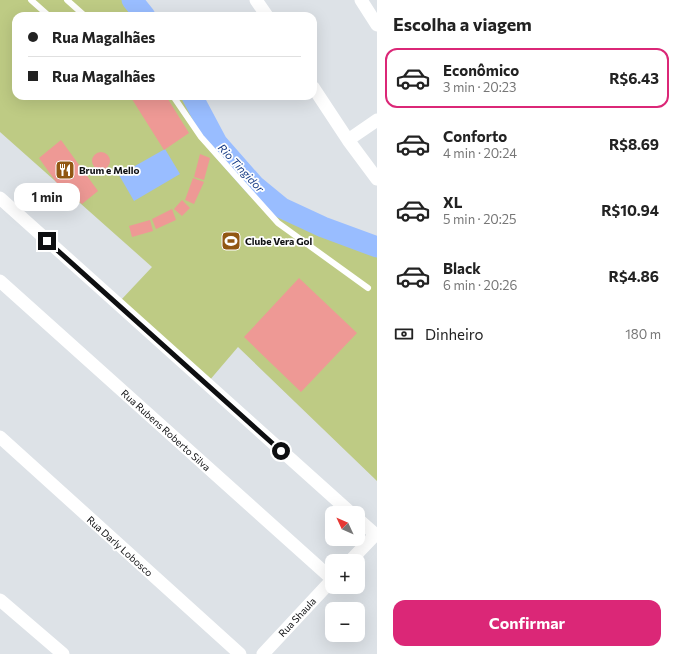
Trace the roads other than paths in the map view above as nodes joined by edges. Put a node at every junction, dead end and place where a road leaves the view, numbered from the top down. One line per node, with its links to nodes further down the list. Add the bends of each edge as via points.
1 (31, 0): 5 (lane)
2 (67, 0): 6 (lane)
3 (256, 0): 7 (street)
4 (361, 0): 8 (street)
5 (44, 12)
6 (80, 12)
7 (264, 12)
8 (377, 25)
9 (317, 93): 12 (street)
10 (176, 100): 16 (lane, via 201,137 278,223)
11 (377, 120): 12 (street)
12 (348, 140): 13 (street)
13 (377, 179)
14 (0, 198): 18 (street)
15 (0, 281): 22 (street, Rua Rubens Roberto Silva)
16 (368, 288)
17 (0, 437): 26 (street, Rua Darly Lobosco)
18 (343, 506)
19 (365, 526): 20 (street)
20 (376, 536): 21 (street)
21 (357, 554)
22 (325, 574)
23 (325, 588): 27 (street, Rua Shaula)
24 (0, 600): 25 (street)
25 (63, 654)
26 (240, 654)
27 (263, 654)

